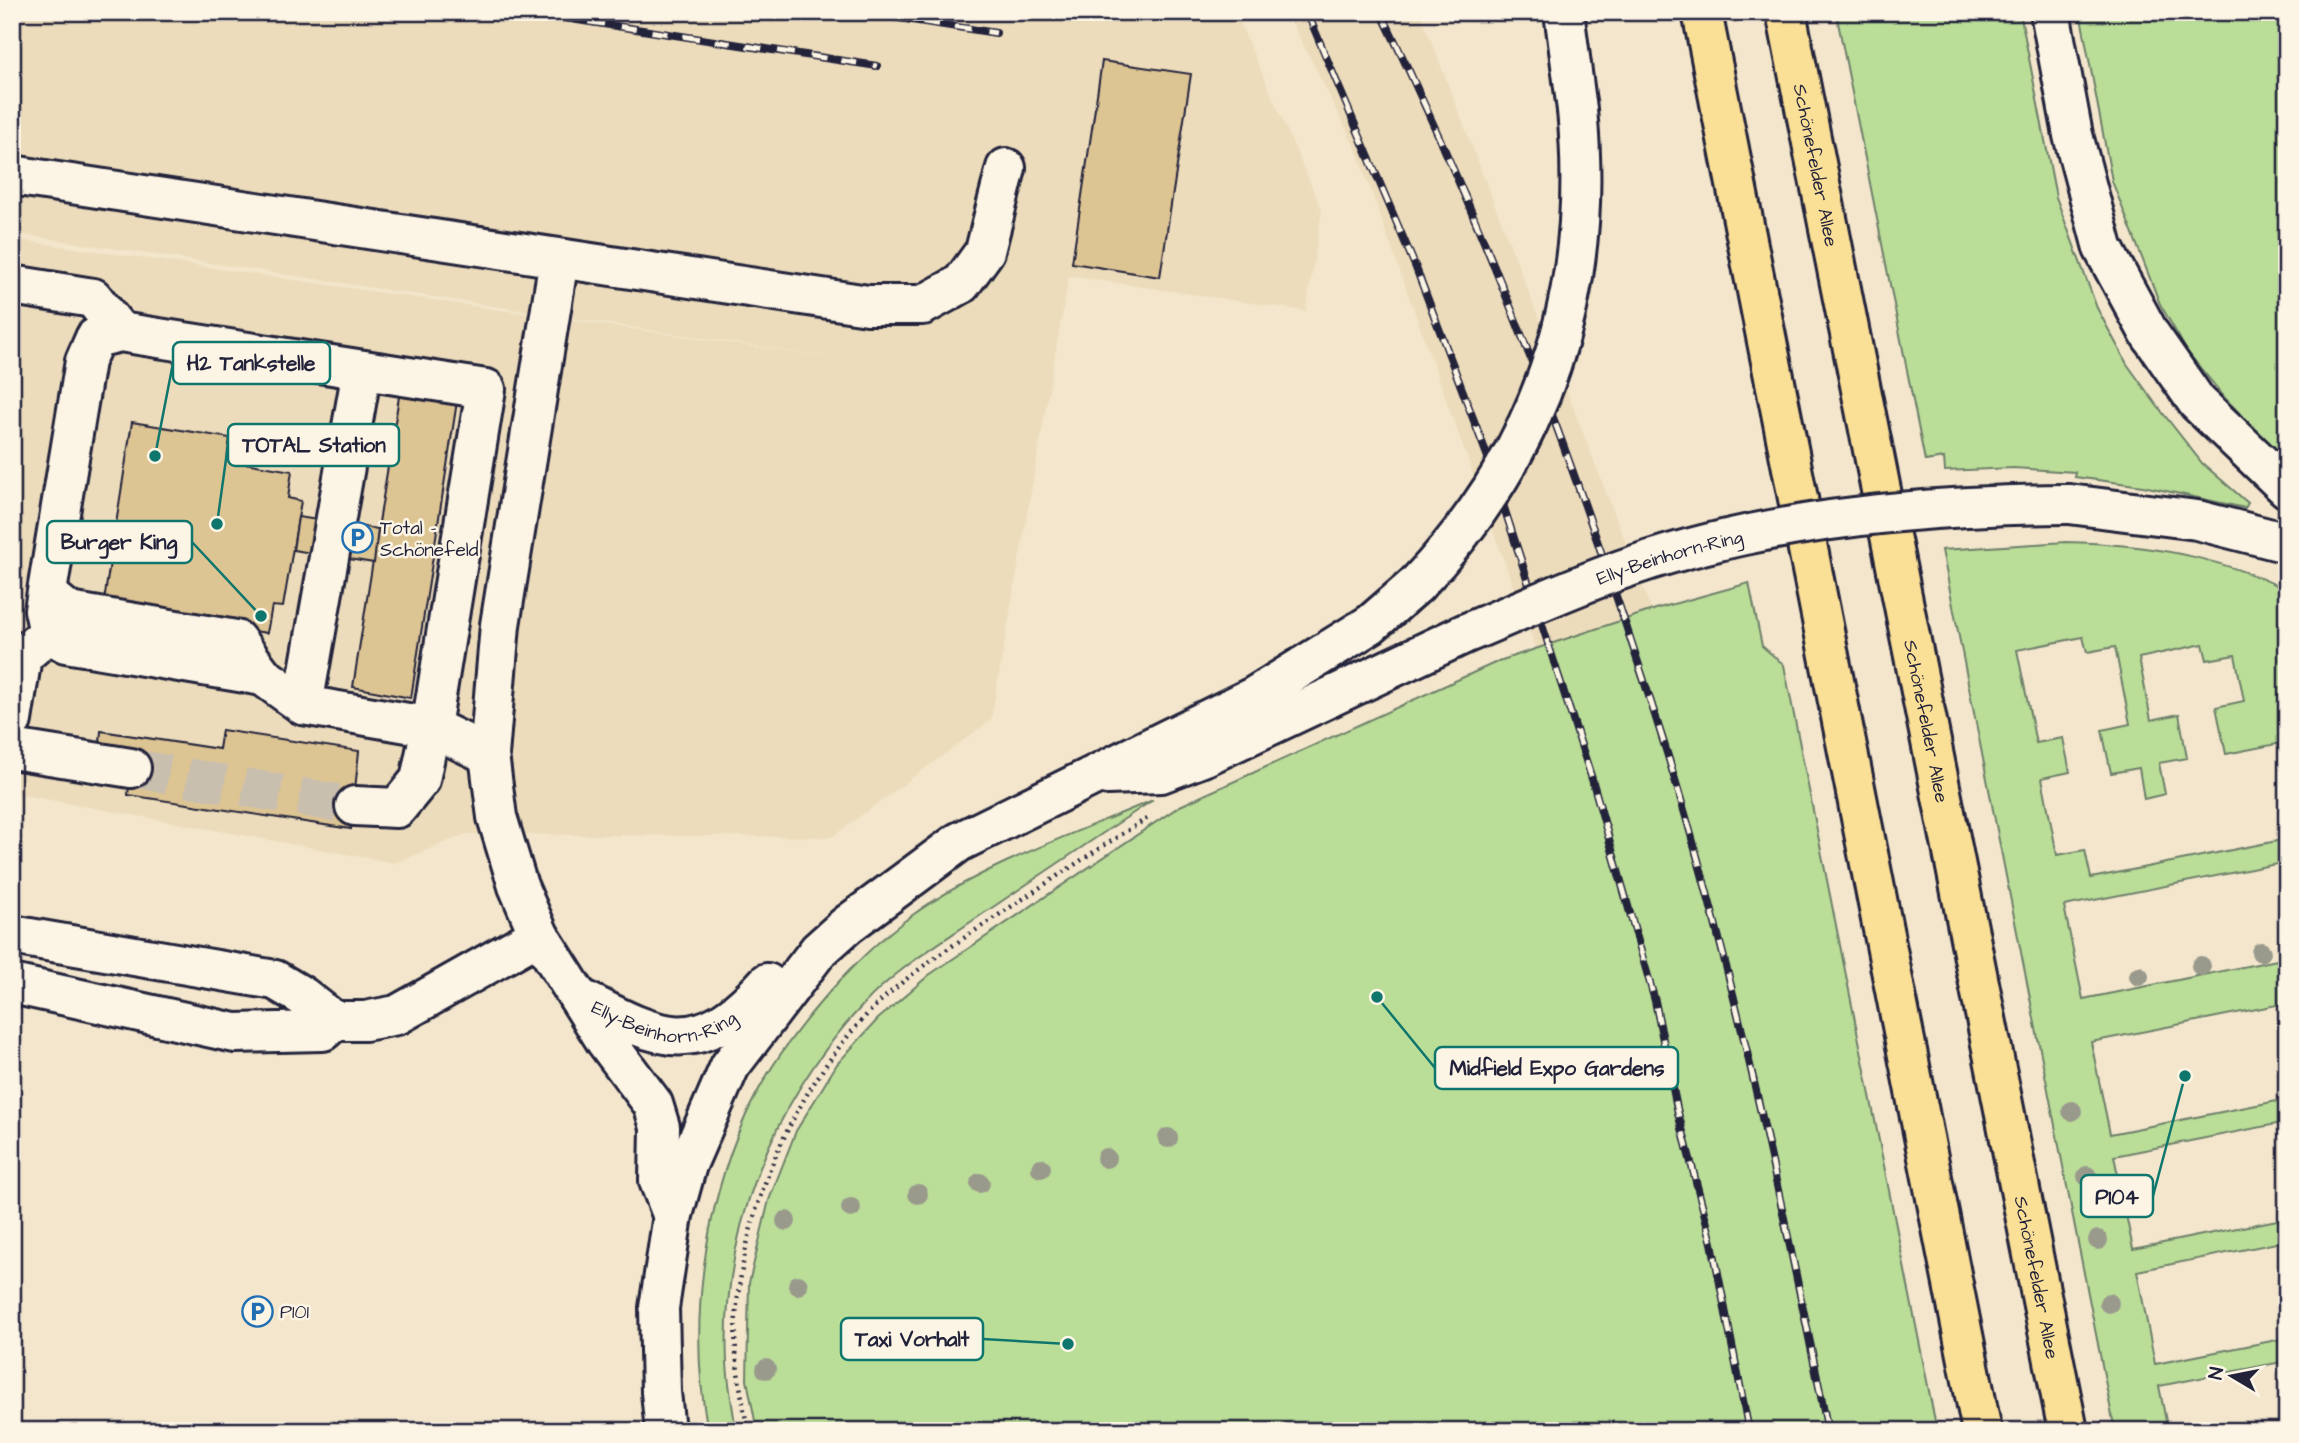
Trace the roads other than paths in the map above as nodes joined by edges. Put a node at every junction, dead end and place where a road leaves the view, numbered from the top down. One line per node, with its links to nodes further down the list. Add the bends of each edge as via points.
1 (1564, 12): 24 (street, Elly-Beinhorn-Ring, bridge, via 1582,158 1576,269 1567,317 1545,386 1529,425 1490,491 1416,585 1371,624 1255,696)
2 (1702, 12): 34 (highway)
3 (1786, 12): 6 (highway, Schönefelder Allee)
4 (1797, 12): 6 (highway)
5 (2050, 12): 13 (street, via 2073,135 2103,248 2150,333 2197,402)
6 (1803, 97): 35 (highway, Schönefelder Allee)
7 (1006, 168): 9 (street, via 985,251 961,284 923,305 868,305)
8 (12, 175): 9 (street)
9 (559, 259): 22 (street, Elly-Beinhorn-Ring, via 500,625)
10 (12, 285): 11 (street, via 93,298)
11 (120, 332): 12 (street); 15 (street, via 96,338 85,362)
12 (362, 370): 18 (street); 20 (street, via 486,389)
13 (2287, 488)
14 (2287, 543): 24 (street, Elly-Beinhorn-Ring, bridge, via 2197,520 2069,504 1909,510 1739,537 1634,565 1464,634 1161,773)
15 (47, 594): 16 (street, via 44,610); 17 (street, via 69,612 236,640)
16 (49, 633): 17 (street, via 66,643); 19 (street, via 22,656)
17 (262, 676): 18 (street)
18 (303, 705): 20 (street)
19 (12, 720)
20 (431, 727): 22 (street); 25 (street, via 420,780 397,808)
21 (12, 748): 23 (street)
22 (489, 755): 26 (street, Elly-Beinhorn-Ring, via 497,817 518,886)
23 (131, 768)
24 (1091, 776): 28 (street, Elly-Beinhorn-Ring, via 959,842)
25 (355, 806)
26 (539, 934): 30 (street, Elly-Beinhorn-Ring); 31 (street, via 397,1015)
27 (12, 935): 31 (street, via 275,981)
28 (818, 951): 30 (street, Elly-Beinhorn-Ring, via 783,965 742,1009 704,1034 655,1034); 32 (street, Elly-Beinhorn-Ring, via 730,1066 687,1165)
29 (12, 984): 31 (street, via 235,1033 323,1031)
30 (576, 996): 32 (street, via 653,1104 660,1127 659,1181)
31 (334, 1021)
32 (673, 1216): 33 (street, Elly-Beinhorn-Ring, via 659,1308)
33 (665, 1431)
34 (1982, 1431)
35 (2068, 1431)

